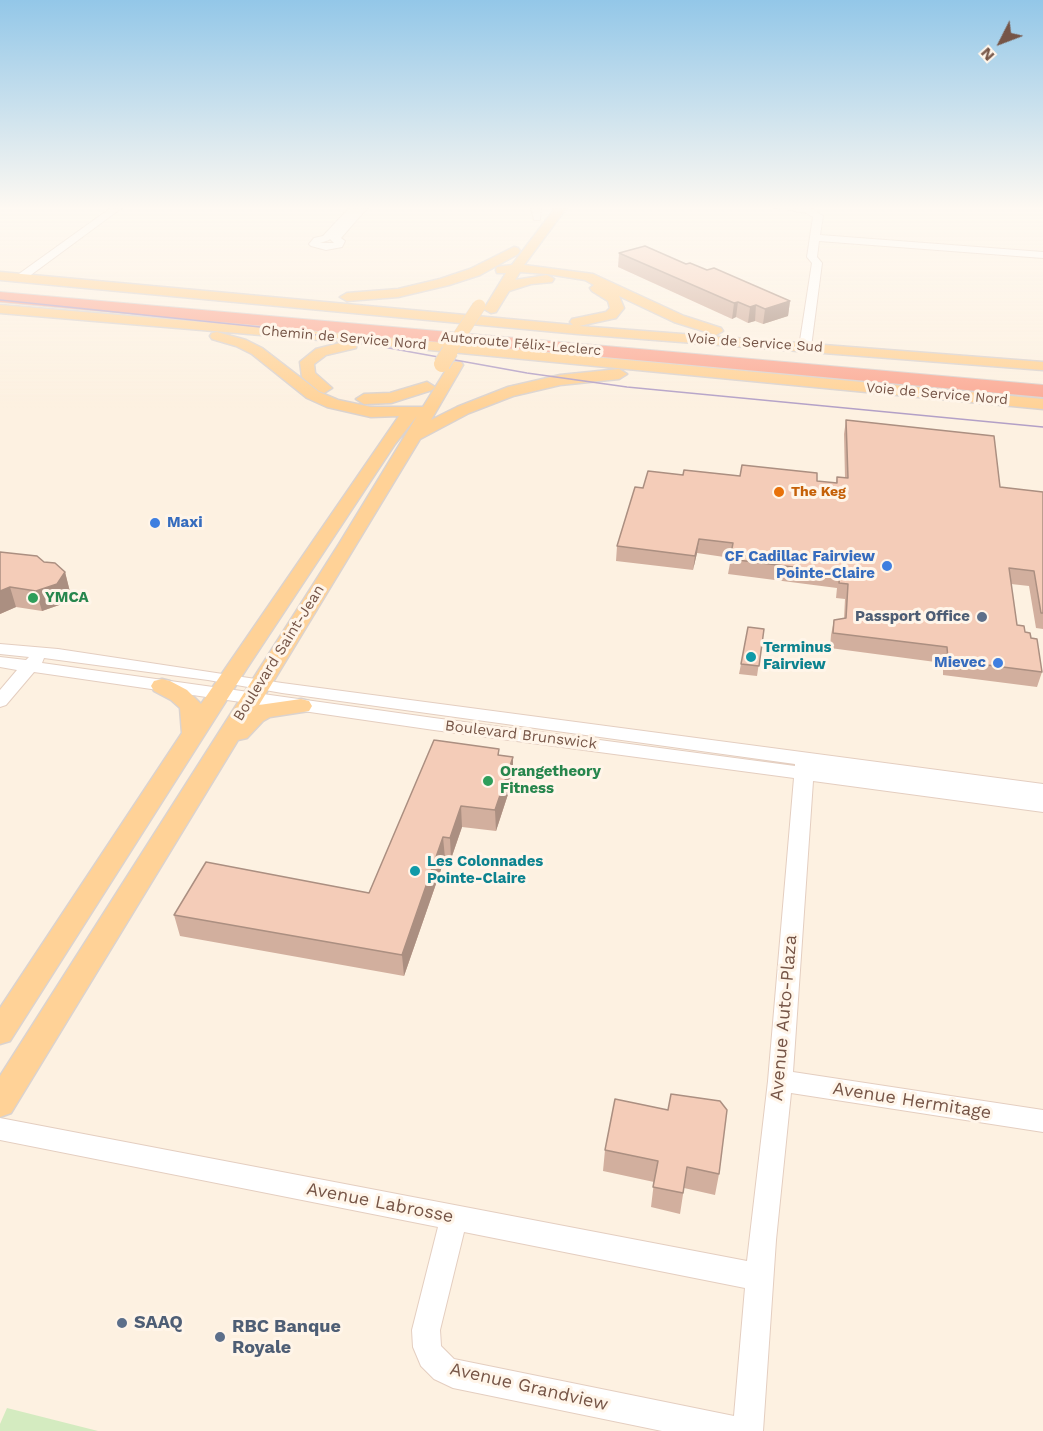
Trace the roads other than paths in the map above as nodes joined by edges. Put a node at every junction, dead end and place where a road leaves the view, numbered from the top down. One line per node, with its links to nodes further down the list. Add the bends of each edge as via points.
1 (26, 274): 8 (street)
2 (468, 274): 12 (main road, via 408,291 359,297)
3 (500, 274): 13 (main road, Boulevard Saint-Jean)
4 (513, 274): 10 (main road, Boulevard Saint-Jean)
5 (570, 274): 18 (main road, via 581,275 695,325)
6 (815, 274): 18 (street)
7 (0, 276): 8 (main road)
8 (20, 278): 12 (main road)
9 (0, 287): 22 (highway, Autoroute Félix-Leclerc)
10 (504, 288): 13 (main road, Boulevard Saint-Jean); 15 (main road, via 540,279 569,281 608,294 617,308 611,315 580,322)
11 (0, 297): 25 (highway, Autoroute Félix-Leclerc)
12 (246, 298): 15 (main road)
13 (486, 306): 19 (main road, Boulevard Saint-Jean)
14 (0, 309): 16 (main road, Chemin de Service Nord)
15 (468, 319): 18 (main road, Voie de Service Sud)
16 (172, 325): 17 (main road, Chemin de Service Nord); 26 (main road, via 252,347)
17 (391, 342): 21 (main road, Chemin de Service Nord); 24 (main road, via 327,349 310,358 305,370 318,385 357,398 391,398)
18 (805, 347): 20 (main road, Voie de Service Sud)
19 (449, 364): 24 (main road, Boulevard Saint-Jean); 28 (main road, Boulevard Saint-Jean)
20 (1043, 366)
21 (729, 375): 23 (main road, Chemin de Service Nord); 30 (main road, via 617,374 553,381 491,398)
22 (1043, 379)
23 (830, 385): 27 (main road, Voie de Service Nord)
24 (427, 387): 29 (main road, Boulevard Saint-Jean)
25 (1043, 391)
26 (313, 395): 29 (main road, via 361,411); 31 (main road, via 324,408 375,424)
27 (1043, 404)
28 (428, 411): 29 (main road); 30 (main road, Boulevard Saint-Jean)
29 (411, 412): 31 (main road, Boulevard Saint-Jean)
30 (413, 436): 37 (main road, Boulevard Saint-Jean)
31 (388, 442): 36 (main road, Boulevard Saint-Jean)
32 (0, 649): 33 (street, Boulevard Brunswick)
33 (36, 660): 34 (street, Boulevard Brunswick); 35 (street, Boulevard Brunswick); 36 (street, Boulevard Brunswick, via 68,655); 38 (street)
34 (0, 662)
35 (162, 686): 36 (street, Boulevard Brunswick); 40 (main road, via 191,706)
36 (224, 687): 37 (street, Boulevard Brunswick); 40 (main road, Boulevard Saint-Jean)
37 (255, 691): 39 (street, Boulevard Brunswick); 41 (street, Boulevard Brunswick); 42 (main road, Boulevard Saint-Jean)
38 (0, 701)
39 (302, 706): 41 (street, Boulevard Brunswick); 42 (main road, via 271,709 255,716)
40 (193, 733): 45 (main road, Boulevard Saint-Jean)
41 (804, 765): 43 (street, Boulevard Brunswick); 44 (street, Boulevard Brunswick); 48 (street, Avenue Auto-Plaza)
42 (208, 768): 46 (main road, Boulevard Saint-Jean)
43 (1043, 790)
44 (1043, 805)
45 (146, 806): 46 (main road, via 142,846 136,860); 47 (main road, Boulevard Saint-Jean)
46 (146, 867): 49 (main road, Boulevard Saint-Jean)
47 (0, 1032)
48 (780, 1081): 50 (street, Avenue Hermitage); 53 (street, Avenue Auto-Plaza)
49 (0, 1103)
50 (1043, 1121)
51 (0, 1129): 52 (street, Avenue Labrosse)
52 (454, 1218): 53 (street, Avenue Labrosse); 54 (street, Avenue Grandview, via 426,1330 431,1356 444,1369)
53 (759, 1277): 55 (street)
54 (735, 1431)
55 (748, 1431)

